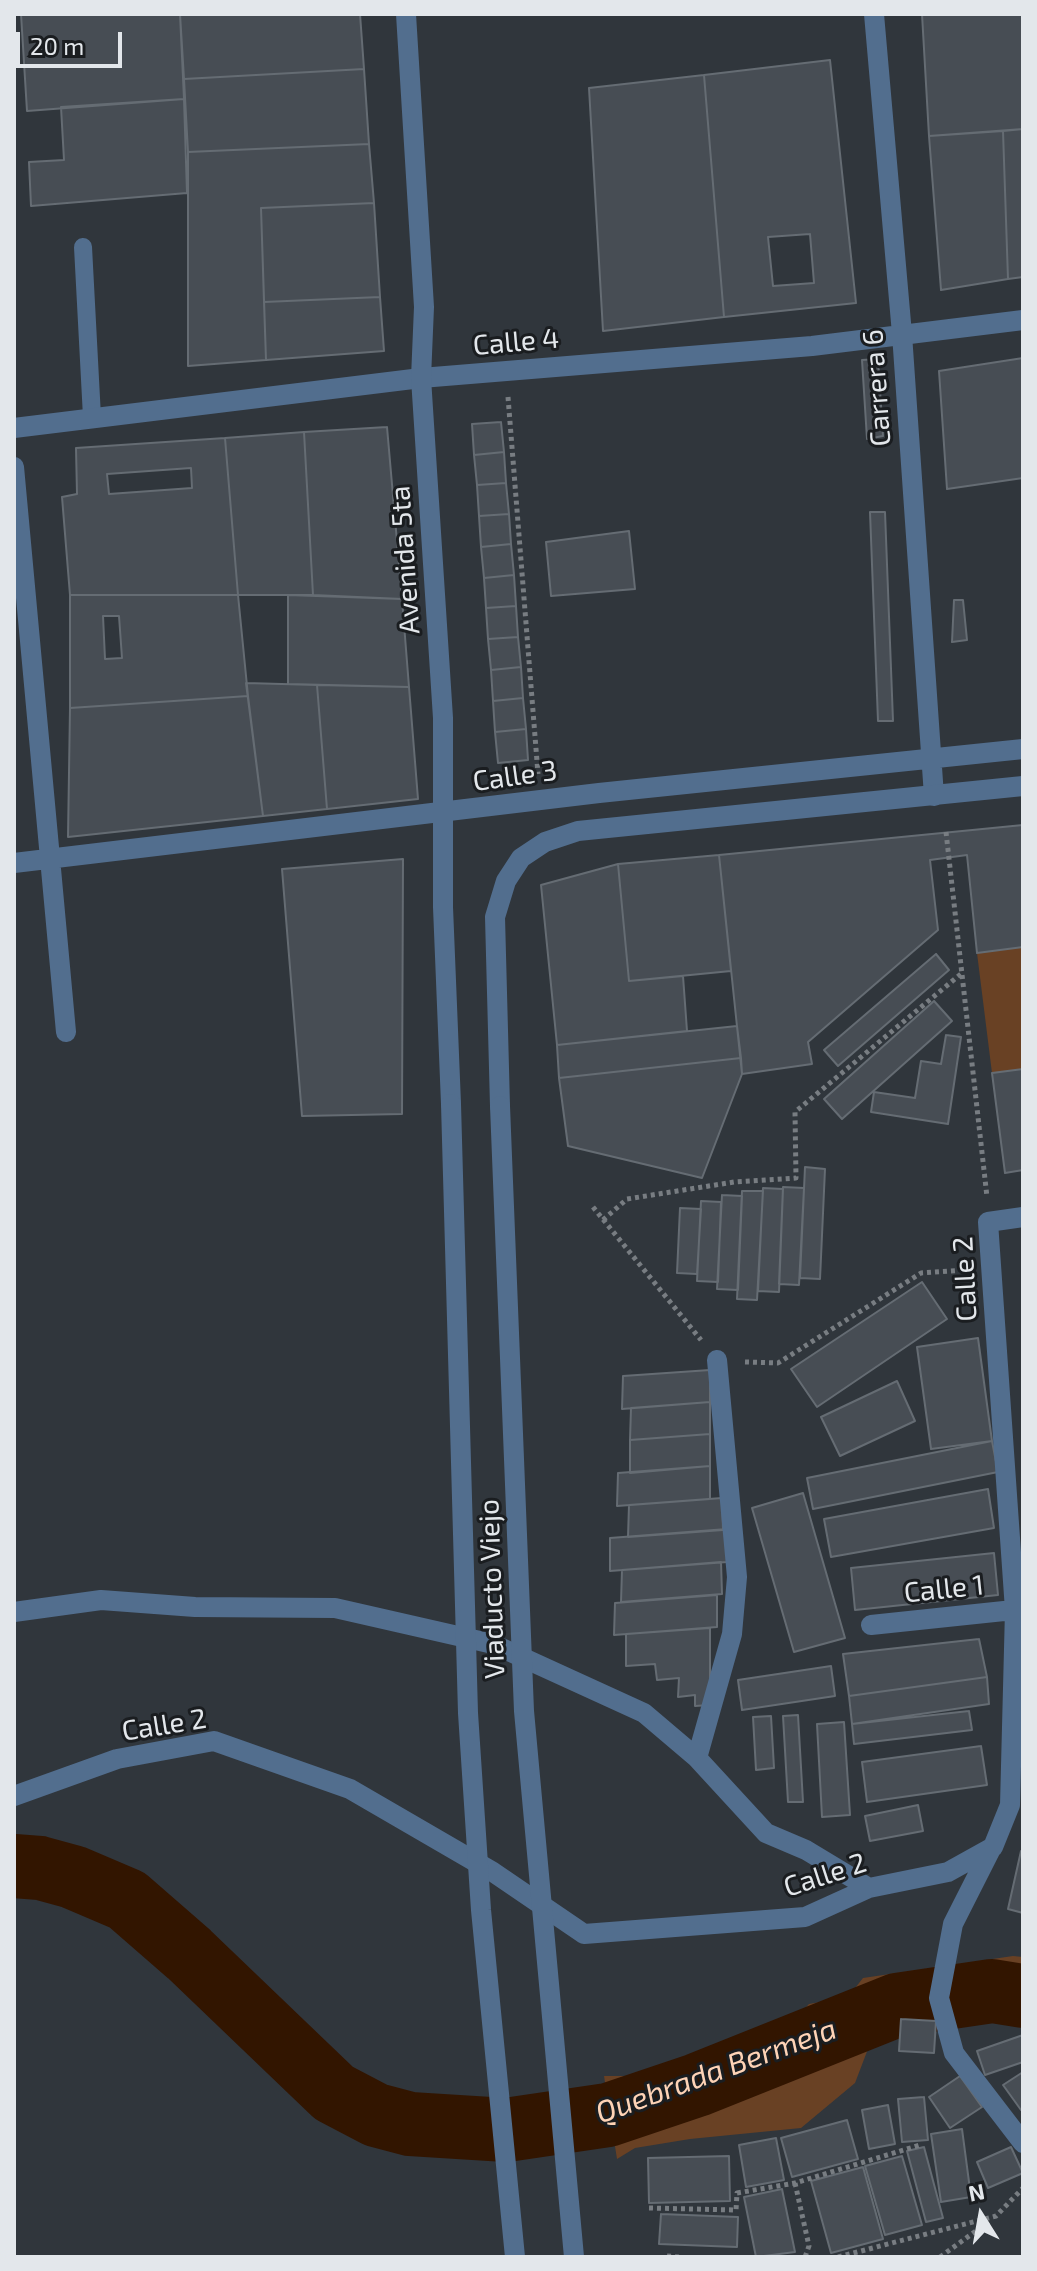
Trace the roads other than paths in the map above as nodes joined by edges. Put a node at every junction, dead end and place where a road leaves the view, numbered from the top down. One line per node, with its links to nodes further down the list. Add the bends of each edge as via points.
1 (406, 14): 6 (street, Avenida 5ta, via 424,307)
2 (874, 14): 5 (street, Carrera 6)
3 (83, 247): 7 (lane)
4 (1023, 320): 5 (street, Calle 4)
5 (902, 334): 6 (street, Calle 4); 11 (street, Carrera 6)
6 (421, 378): 7 (street, Calle 4); 14 (street, Avenida 5ta, via 443,718)
7 (92, 417): 8 (street, Calle 4)
8 (14, 428)
9 (14, 467): 15 (street)
10 (1023, 749): 11 (street, Calle 3)
11 (931, 759): 13 (street, Carrera 6); 14 (street, Calle 3)
12 (1023, 786): 13 (street)
13 (934, 796): 30 (street, Viaducto Viejo, bridge, via 578,831 545,842 521,858 506,881 495,917 524,1711)
14 (444, 814): 15 (street, Calle 3); 18 (street, Avenida 5ta)
15 (48, 860): 16 (street, Calle 3); 17 (street)
16 (14, 863)
17 (66, 1032)
18 (451, 1104): 29 (street, Viaducto Viejo, bridge, via 468,1713 481,1910)
19 (1023, 1217): 21 (street, Calle 2, via 988,1222)
20 (717, 1360): 24 (street, via 737,1577 732,1634)
21 (1019, 1609): 23 (street, Calle 1); 26 (street, Calle 2, via 1010,1805)
22 (14, 1612): 24 (street, via 101,1600 335,1608 493,1644 644,1713)
23 (871, 1625)
24 (697, 1758): 27 (street, via 766,1833)
25 (14, 1796): 27 (street, Calle 2, via 117,1759 214,1741 350,1789 493,1872 584,1934 805,1917)
26 (993, 1847): 27 (street, Calle 2, via 948,1872); 28 (street, via 953,1924 939,1998 954,2053)
27 (869, 1888)
28 (1023, 2143)
29 (515, 2257)
30 (574, 2257)

